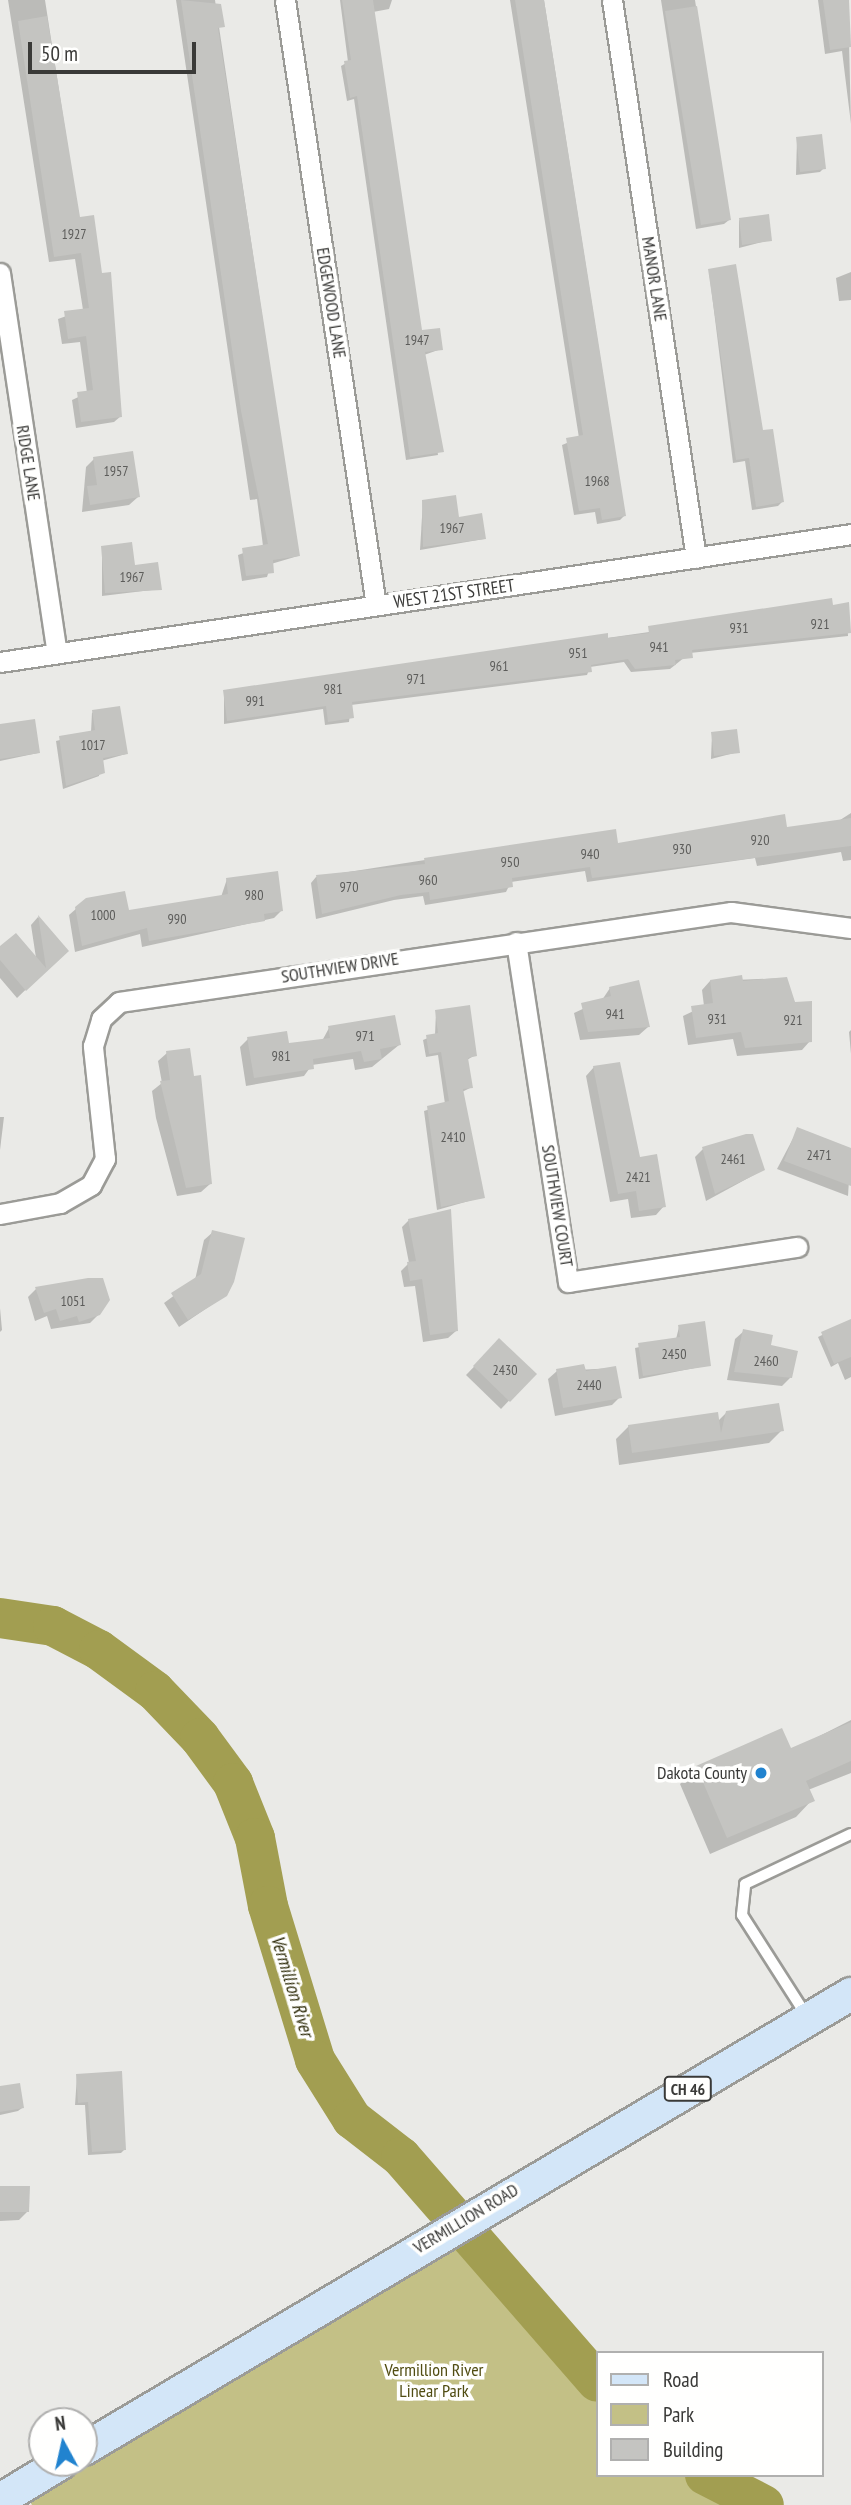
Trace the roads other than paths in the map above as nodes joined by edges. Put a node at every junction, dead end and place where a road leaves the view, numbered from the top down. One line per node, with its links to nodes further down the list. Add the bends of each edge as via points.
1 (285, 0): 6 (street, EDGEWOOD LANE)
2 (612, 0): 5 (street, MANOR LANE)
3 (0, 273): 7 (street, RIDGE LANE)
4 (851, 534): 5 (street, WEST 21ST STREET)
5 (696, 558): 6 (street, WEST 21ST STREET)
6 (376, 605): 7 (street, WEST 21ST STREET)
7 (57, 653): 8 (street, WEST 21ST STREET)
8 (0, 662)
9 (851, 928): 10 (street, SOUTHVIEW DRIVE, via 731,912)
10 (516, 942): 11 (street, SOUTHVIEW DRIVE, via 119,1002 102,1019 93,1046 104,1159 95,1177 60,1203); 12 (street, SOUTHVIEW COURT, via 568,1282)
11 (0, 1214)
12 (797, 1247)
13 (851, 1834): 15 (lane, via 745,1884 742,1915)
14 (851, 1994): 15 (main road, VERMILLION ROAD / CH 46)
15 (808, 2019): 16 (main road, VERMILLION ROAD / CH 46)
16 (98, 2441)
17 (43, 2477): 18 (main road)
18 (18, 2497)

